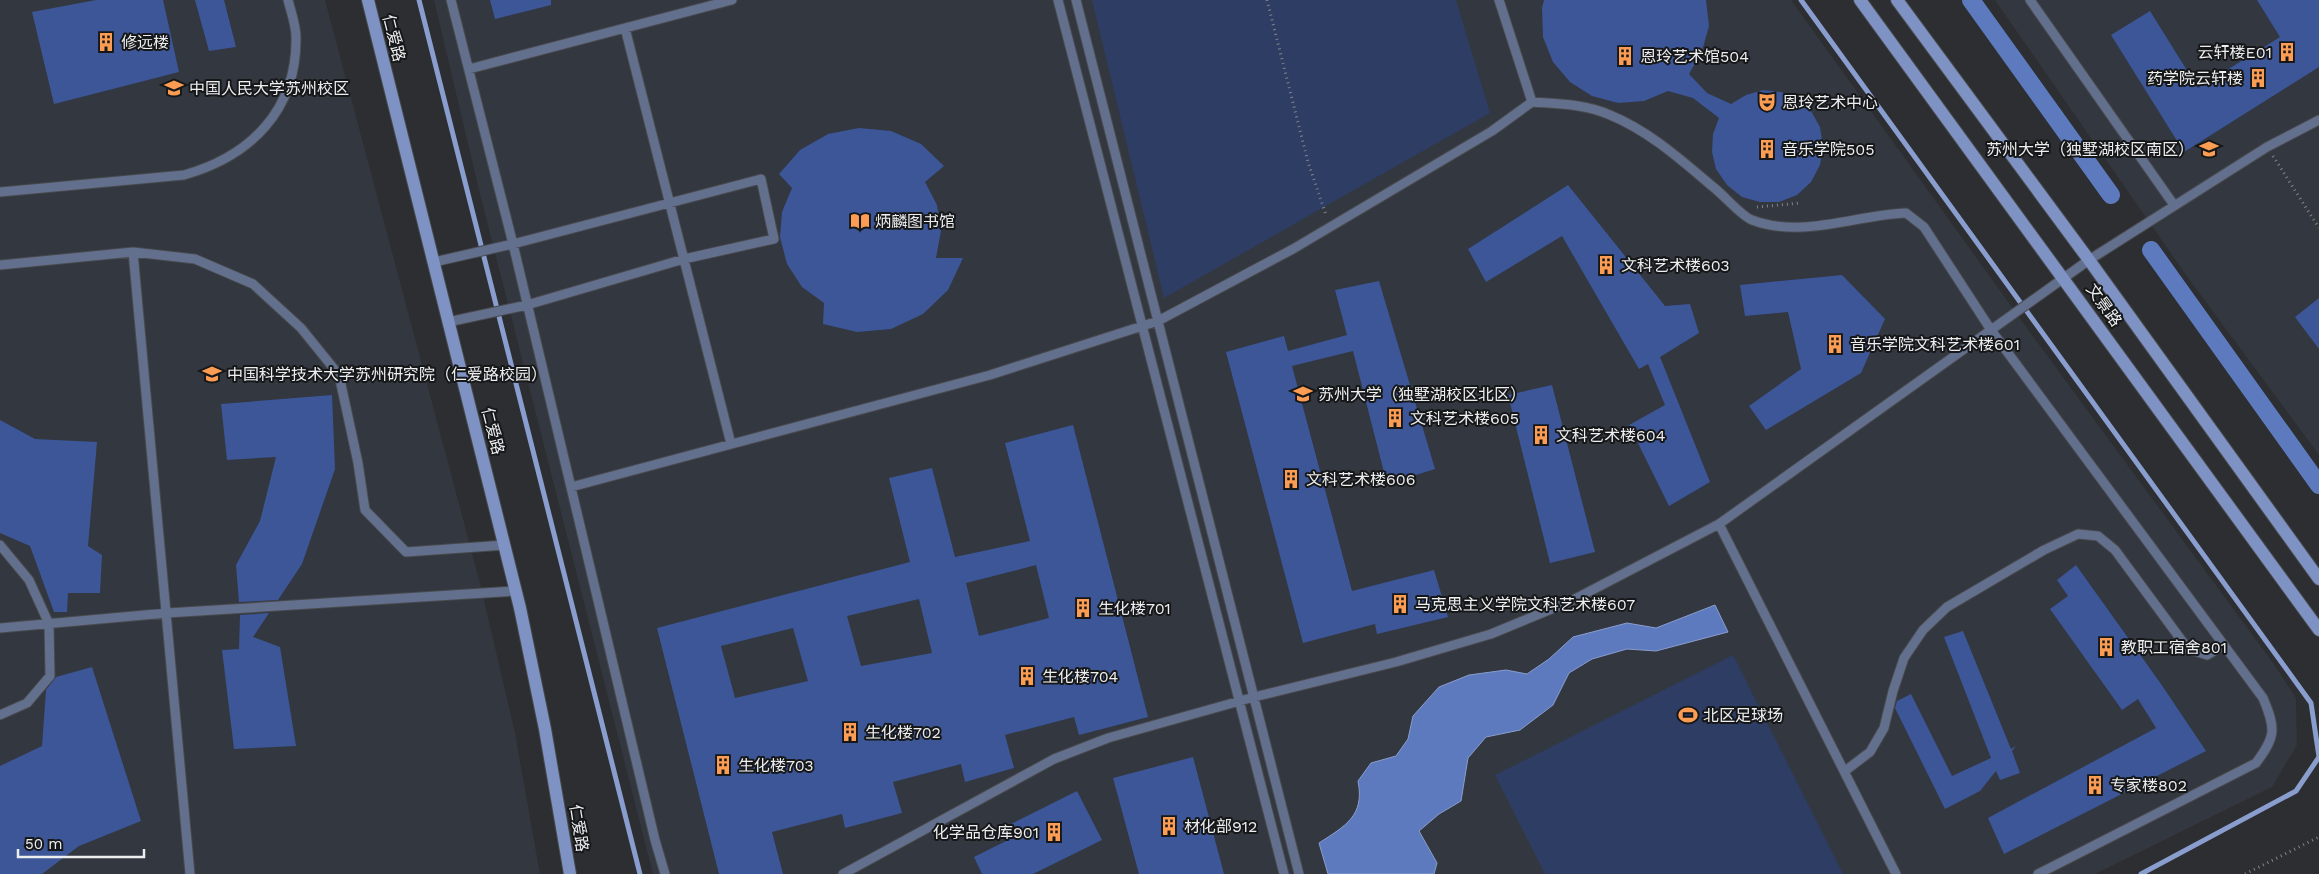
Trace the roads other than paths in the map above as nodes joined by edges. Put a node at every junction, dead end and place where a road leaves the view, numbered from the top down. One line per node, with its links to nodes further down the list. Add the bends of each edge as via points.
1 (288, 0): 15 (lane, via 296,36 294,71 286,93 275,116 252,141 228,158 184,175)
2 (368, 0): 22 (main road, 仁爱路)
3 (451, 0): 12 (lane)
4 (732, 0): 11 (lane)
5 (1058, 0): 28 (lane)
6 (1076, 0): 26 (lane)
7 (1499, 0): 13 (lane)
8 (1860, 0): 24 (main road, 文景路)
9 (1897, 0): 21 (main road, 文景路)
10 (2030, 0): 17 (lane)
11 (626, 28): 12 (lane); 16 (lane)
12 (469, 69): 18 (lane)
13 (1532, 102): 26 (lane, via 1492,131 1293,249); 29 (lane, via 1570,104 1609,114 1648,134 1750,220 1786,228 1906,213 1924,227)
14 (2319, 120): 17 (lane)
15 (0, 192)
16 (670, 204): 18 (lane); 20 (lane); 20 (lane, via 761,179 774,239)
17 (2174, 204): 21 (lane)
18 (513, 244): 22 (lane); 25 (lane)
19 (132, 252): 23 (lane); 34 (lane, via 195,259 253,284 301,328 340,374 365,510 406,552); 37 (lane)
20 (684, 259): 25 (lane); 30 (lane)
21 (2089, 260): 24 (lane); 35 (main road, 文景路)
22 (434, 262): 27 (main road, 仁爱路)
23 (0, 265)
24 (2064, 278): 29 (lane); 40 (main road, 文景路)
25 (527, 305): 27 (lane); 31 (lane)
26 (1158, 321): 28 (lane); 42 (lane)
27 (448, 322): 34 (main road, 仁爱路)
28 (1142, 326): 30 (lane, via 990,375); 43 (lane)
29 (1991, 330): 32 (lane); 41 (lane)
30 (731, 444): 31 (lane)
31 (571, 487): 48 (lane)
32 (1719, 524): 42 (lane, via 1571,601 1491,634 1396,662); 45 (lane)
33 (0, 545): 38 (lane, via 29,580)
34 (504, 545): 36 (main road, 仁爱路)
35 (2319, 579)
36 (516, 591): 37 (lane); 47 (main road, 仁爱路, via 544,719)
37 (167, 614): 38 (lane); 46 (lane)
38 (49, 624): 39 (lane); 44 (lane, via 50,676 27,703)
39 (0, 628)
40 (2319, 630)
41 (2224, 644): 45 (lane, via 2207,655 2188,649 2115,550 2098,536 2078,534 2044,550 1947,607 1923,630 1904,658 1884,728 1870,752); 53 (lane, via 2263,698 2273,720 2270,745 2256,764)
42 (1254, 697): 43 (lane); 51 (lane)
43 (1240, 701): 49 (lane, via 1108,738 1054,759); 50 (lane)
44 (0, 715)
45 (1845, 771): 52 (lane)
46 (190, 874)
47 (570, 874)
48 (665, 874)
49 (843, 874)
50 (1284, 874)
51 (1300, 874)
52 (1896, 874)
53 (2038, 874)

